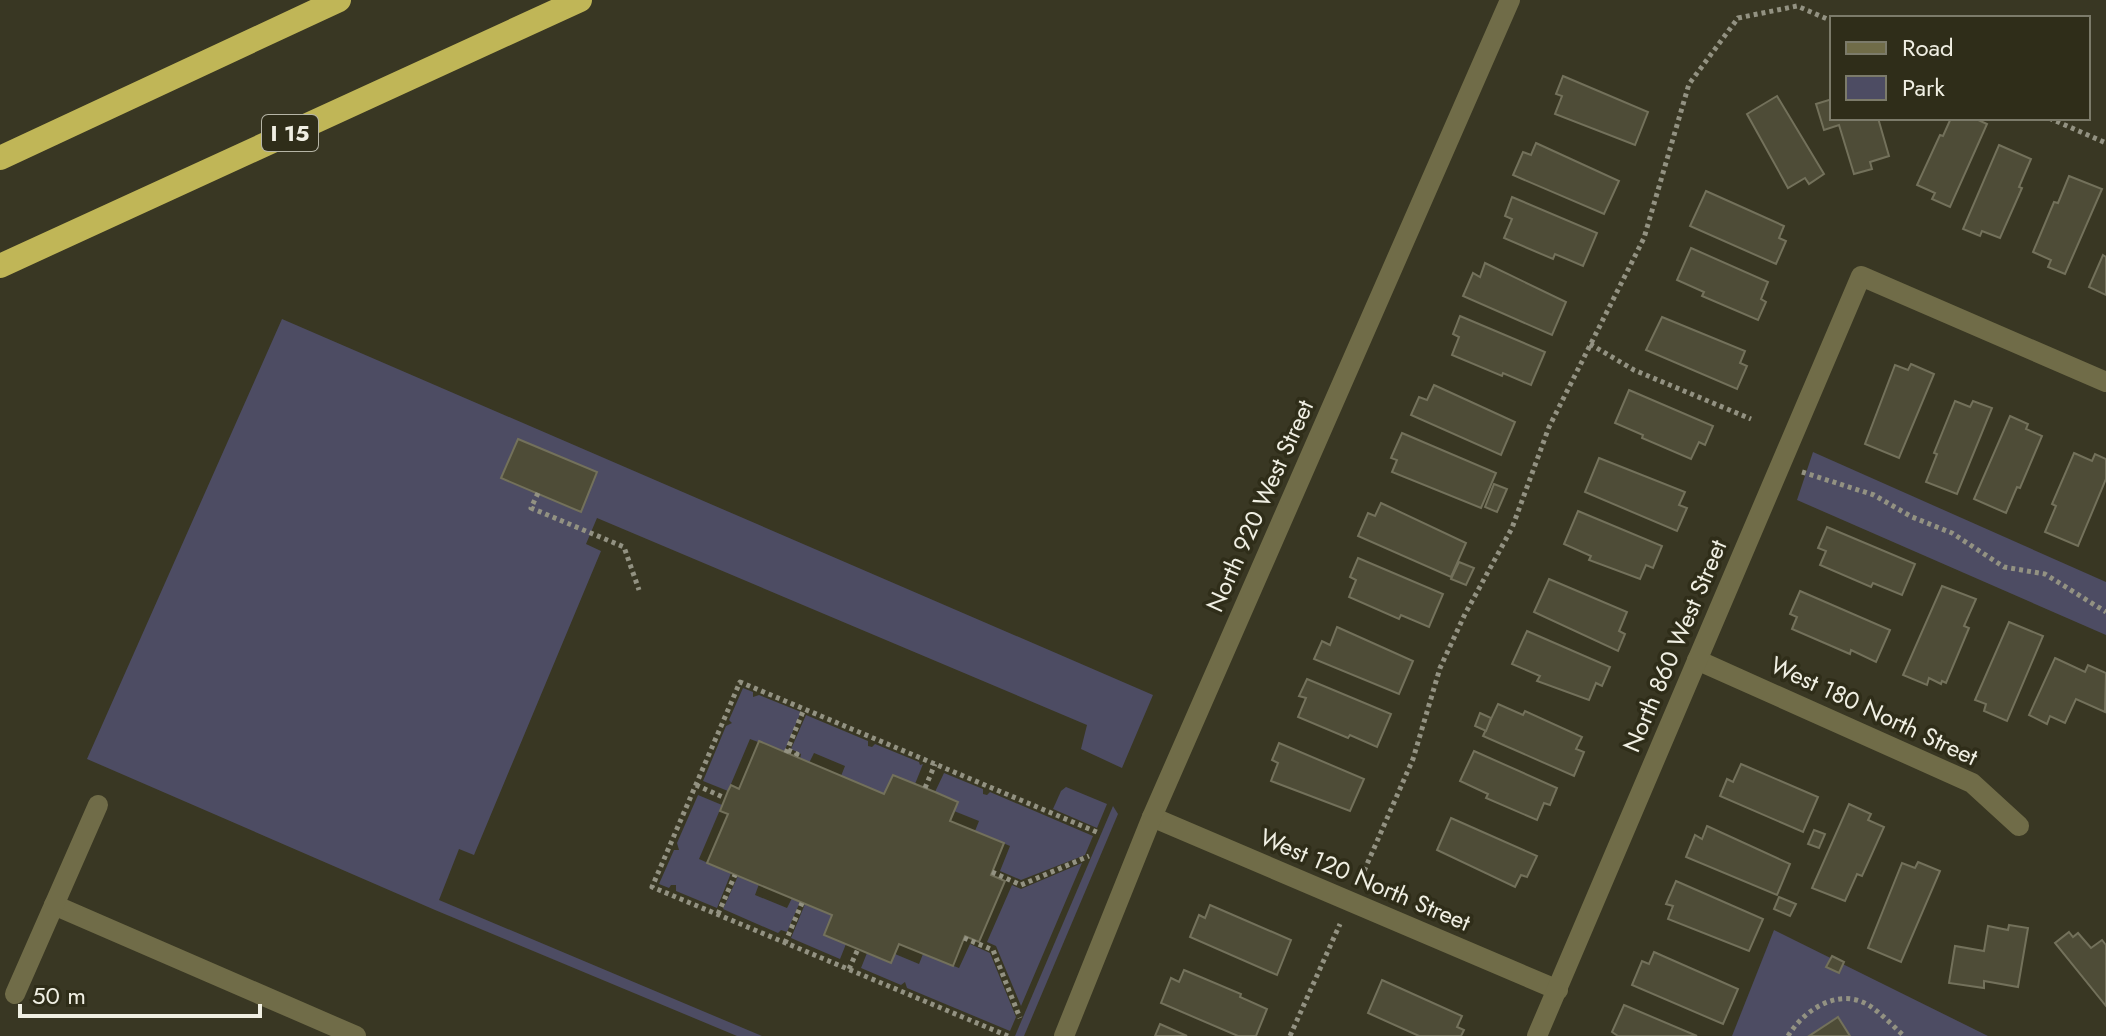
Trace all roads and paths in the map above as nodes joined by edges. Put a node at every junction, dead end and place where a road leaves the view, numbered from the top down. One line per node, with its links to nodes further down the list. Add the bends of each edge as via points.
1 (339, 0): 7 (highway)
2 (580, 0): 8 (highway, I 15)
3 (1510, 0): 24 (street, North 920 West Street)
4 (1830, 20): 9 (path, via 1797,6 1738,18 1697,73 1689,84 1644,238)
5 (2054, 120): 6 (path)
6 (2106, 143)
7 (0, 158)
8 (0, 266)
9 (1590, 344): 11 (path, via 1634,370); 30 (path, via 1549,427 1512,528 1440,668 1413,759)
10 (2106, 382): 12 (street, North 860 West Street, via 1861,276)
11 (1751, 419)
12 (1781, 464): 15 (path, via 1874,495 1952,533 2004,567 2045,574); 16 (street, North 860 West Street)
13 (538, 493): 14 (path, via 531,508 624,547)
14 (639, 590)
15 (2106, 612)
16 (1697, 660): 25 (street, West 180 North Street, via 1972,783); 38 (street, North 860 West Street)
17 (804, 709): 18 (path, via 787,751); 19 (path); 20 (path, via 740,682)
18 (795, 757)
19 (935, 764): 21 (path); 26 (path)
20 (696, 785): 22 (path); 33 (path, via 652,887)
21 (925, 788)
22 (725, 798)
23 (98, 805): 32 (street)
24 (1152, 817): 30 (street, West 120 North Street); 43 (street, North 920 West Street)
25 (2019, 826)
26 (1099, 833)
27 (1089, 856): 28 (path, via 1021,885)
28 (992, 872)
29 (735, 875): 33 (path)
30 (1351, 902): 38 (street, West 120 North Street); 44 (path)
31 (802, 903): 35 (path)
32 (54, 905): 39 (street); 41 (street)
33 (718, 914): 35 (path)
34 (964, 938): 40 (path, via 993,950)
35 (785, 943): 37 (path)
36 (858, 949): 37 (path)
37 (849, 969): 42 (path)
38 (1558, 990): 45 (street, North 860 West Street)
39 (15, 994)
40 (1020, 1018)
41 (356, 1036)
42 (1008, 1036)
43 (1064, 1036)
44 (1290, 1036)
45 (1537, 1036)
46 (1788, 1036): 47 (path, via 1808,1011 1836,999 1852,999 1868,1005)
47 (1904, 1036)

